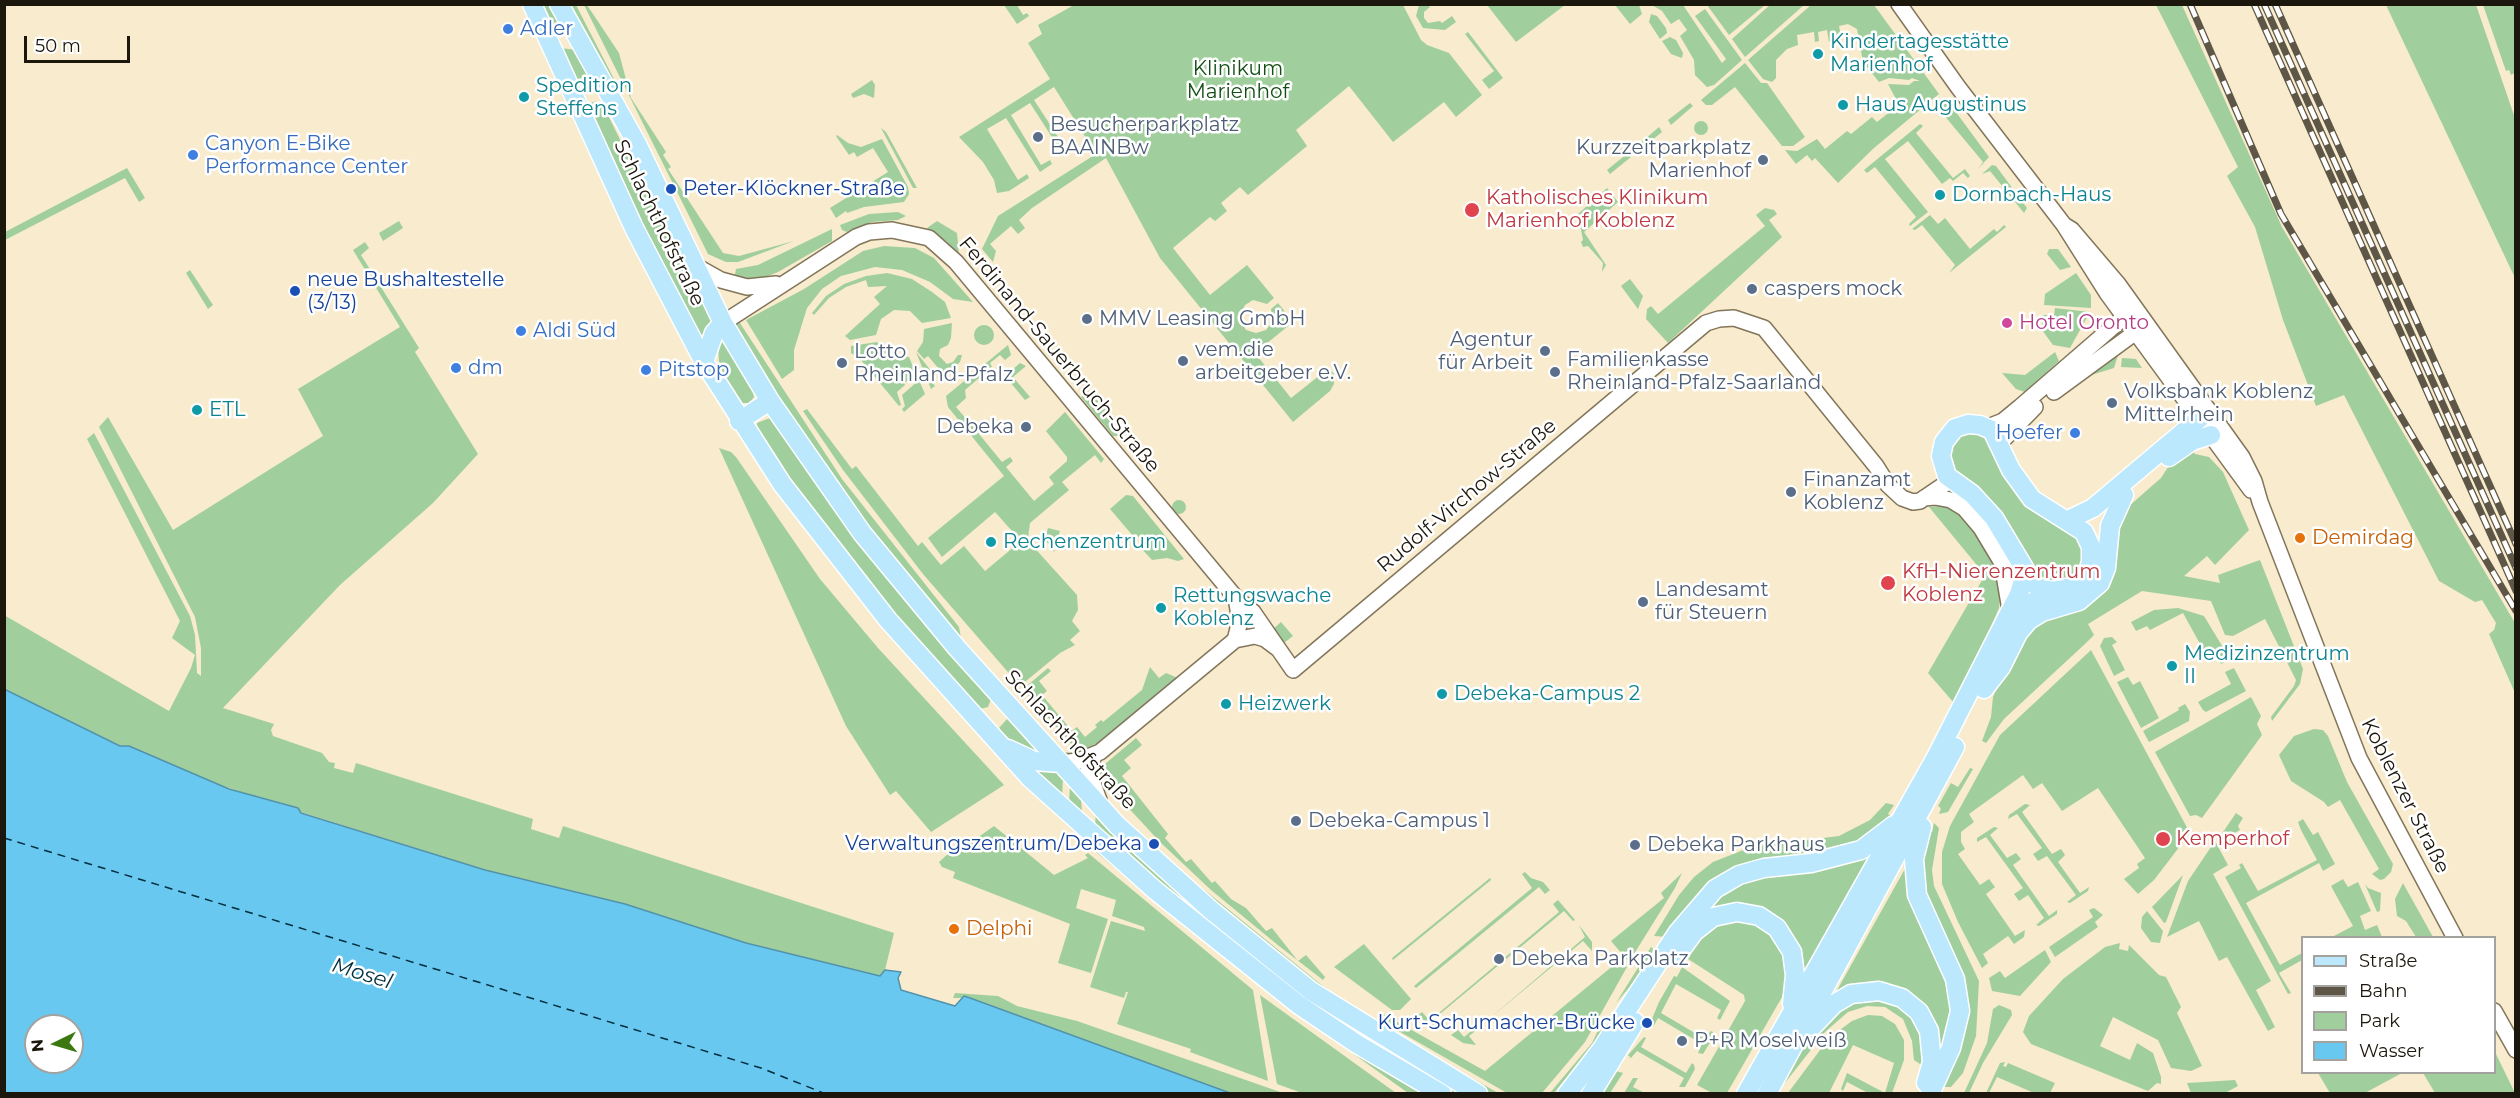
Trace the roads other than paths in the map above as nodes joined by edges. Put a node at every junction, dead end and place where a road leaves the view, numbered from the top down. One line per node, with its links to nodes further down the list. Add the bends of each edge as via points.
1 (532, 4): 4 (main road, Schlachthofstraße)
2 (559, 4): 5 (main road, Schlachthofstraße)
3 (1899, 4): 8 (street, Koblenzer Straße)
4 (575, 98): 5 (main road, via 594,92); 11 (main road, Schlachthofstraße, via 634,228)
5 (614, 101): 6 (main road, Schlachthofstraße)
6 (696, 266): 7 (street, Ferdinand-Sauerbruch-Straße, via 721,280 747,287); 9 (main road, Schlachthofstraße)
7 (782, 282): 9 (street, Ferdinand-Sauerbruch-Straße); 27 (street, Ferdinand-Sauerbruch-Straße, via 868,232 903,231 937,244 981,291)
8 (2130, 312): 10 (street, Koblenzer Straße); 15 (street, via 2003,421)
9 (723, 323): 11 (main road, Schlachthofstraße, via 714,333); 12 (main road, Schlachthofstraße)
10 (2141, 328): 13 (street, Koblenzer Straße); 17 (street, via 2025,415)
11 (704, 362): 14 (main road, Schlachthofstraße)
12 (770, 401): 14 (main road); 33 (main road, Schlachthofstraße, via 862,532)
13 (2205, 415): 16 (street, Koblenzer Straße); 22 (street, Koblenzer Straße, via 2242,457); 23 (main road, via 2093,508)
14 (739, 421): 34 (main road, Schlachthofstraße, via 782,484 881,611)
15 (1988, 427): 17 (main road); 19 (main road, via 1968,424 1951,431 1942,449)
16 (2211, 435): 20 (main road, via 2192,441 2173,454); 22 (street, Koblenzer Straße)
17 (2000, 443): 23 (main road, via 2011,470 2032,499)
18 (1876, 466): 19 (street, Rudolf-Virchow-Straße, via 1910,492); 21 (street, Rudolf-Virchow-Straße, via 1888,485 1908,501); 31 (street, Rudolf-Virchow-Straße, via 1764,328 1734,318 1706,323)
19 (1947, 475): 21 (street); 25 (main road, via 1990,513)
20 (2124, 495): 24 (main road, via 2101,515); 32 (main road, via 2110,526 2106,568 2100,583 2079,601 2029,620)
21 (1924, 498): 28 (street, via 1952,500 1981,528 2002,562)
22 (2260, 502): 43 (street, Koblenzer Straße, via 2359,758)
23 (2068, 520): 24 (main road)
24 (2090, 542): 26 (main road, via 2091,562 2083,579 2070,588)
25 (2025, 574): 26 (main road, via 2037,587); 28 (main road)
26 (2048, 591): 32 (main road, via 2019,617)
27 (1236, 598): 29 (street, via 1240,621); 30 (street, Ferdinand-Sauerbruch-Straße, via 1253,612)
28 (2010, 610): 41 (main road)
29 (1235, 640): 30 (street, via 1255,636); 36 (street)
30 (1277, 648): 31 (street, Ferdinand-Sauerbruch-Straße)
31 (1293, 670)
32 (1984, 689): 38 (main road)
33 (1006, 704): 34 (main road); 37 (main road, Schlachthofstraße)
34 (982, 727): 35 (main road, Schlachthofstraße)
35 (998, 744): 37 (main road, via 1034,761); 42 (main road, Schlachthofstraße)
36 (1094, 756): 37 (street); 40 (street, via 1089,778)
37 (1060, 763): 39 (main road, Schlachthofstraße)
38 (1932, 791): 47 (main road, via 1913,871 1921,909 1951,969 1959,1000 1956,1034); 48 (main road)
39 (1088, 795): 40 (main road, Schlachthofstraße); 42 (main road)
40 (1104, 812): 50 (main road, Schlachthofstraße, via 1212,912 1311,991)
41 (1900, 820): 44 (main road); 51 (main road, via 1862,850 1811,863 1764,868 1739,875 1715,889 1678,932 1601,1050)
42 (1091, 835): 49 (main road, Schlachthofstraße, via 1299,1005)
43 (2454, 936)
44 (1791, 1011): 52 (main road, via 1794,962 1783,935 1770,922 1748,913 1713,917 1685,943); 53 (main road)
45 (2496, 1015): 46 (street)
46 (2516, 1050)
47 (1936, 1070): 48 (main road, via 1930,1039 1918,1012 1894,994 1870,990 1851,994 1826,1010); 55 (main road); 56 (main road)
48 (1780, 1071): 54 (main road)
49 (1442, 1094)
50 (1478, 1094)
51 (1567, 1094)
52 (1591, 1094)
53 (1746, 1094)
54 (1767, 1094)
55 (1922, 1094)
56 (1930, 1094)

